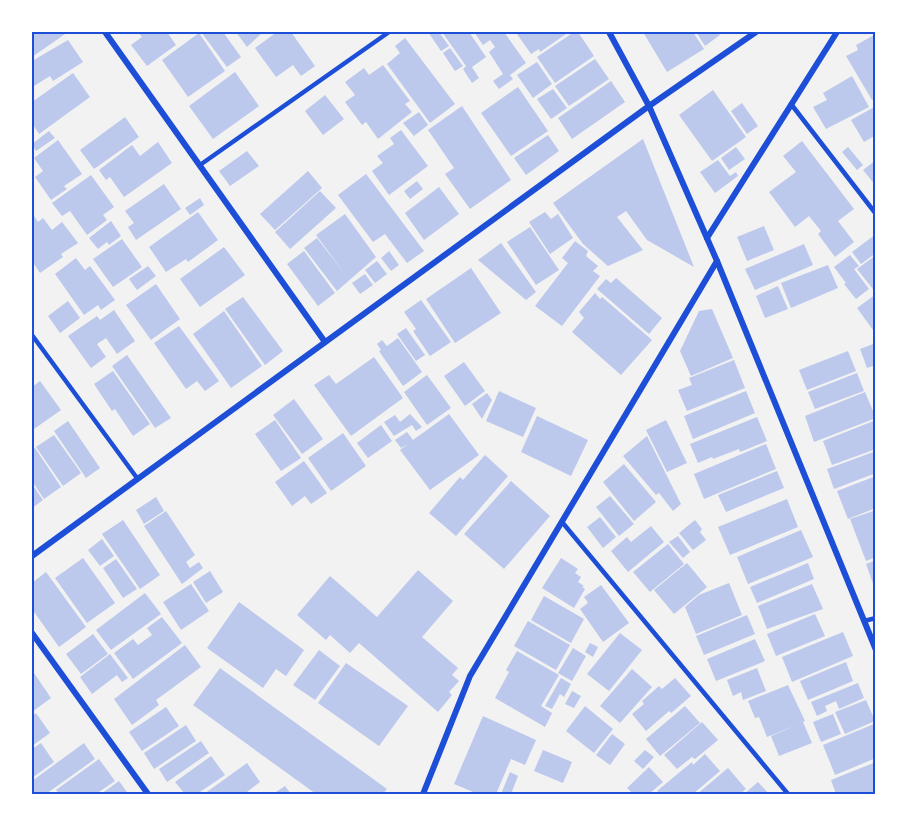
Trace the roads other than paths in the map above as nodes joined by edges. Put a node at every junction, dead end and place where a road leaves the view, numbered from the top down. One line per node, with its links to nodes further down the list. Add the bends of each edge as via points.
1 (105, 32): 8 (street)
2 (389, 32): 8 (lane)
3 (609, 32): 7 (street)
4 (756, 32): 7 (street)
5 (837, 32): 6 (street)
6 (791, 105): 9 (lane); 10 (street)
7 (649, 106): 10 (street); 13 (street)
8 (200, 165): 13 (street)
9 (876, 213)
10 (707, 238): 11 (street)
11 (717, 261): 15 (street); 18 (street)
12 (32, 335): 14 (lane)
13 (325, 342): 14 (street)
14 (137, 478): 16 (street)
15 (562, 522): 22 (street, via 470,676); 23 (lane)
16 (32, 556)
17 (876, 618): 18 (lane)
18 (864, 621): 20 (street)
19 (32, 633): 21 (street)
20 (876, 651)
21 (148, 795)
22 (423, 795)
23 (788, 795)

